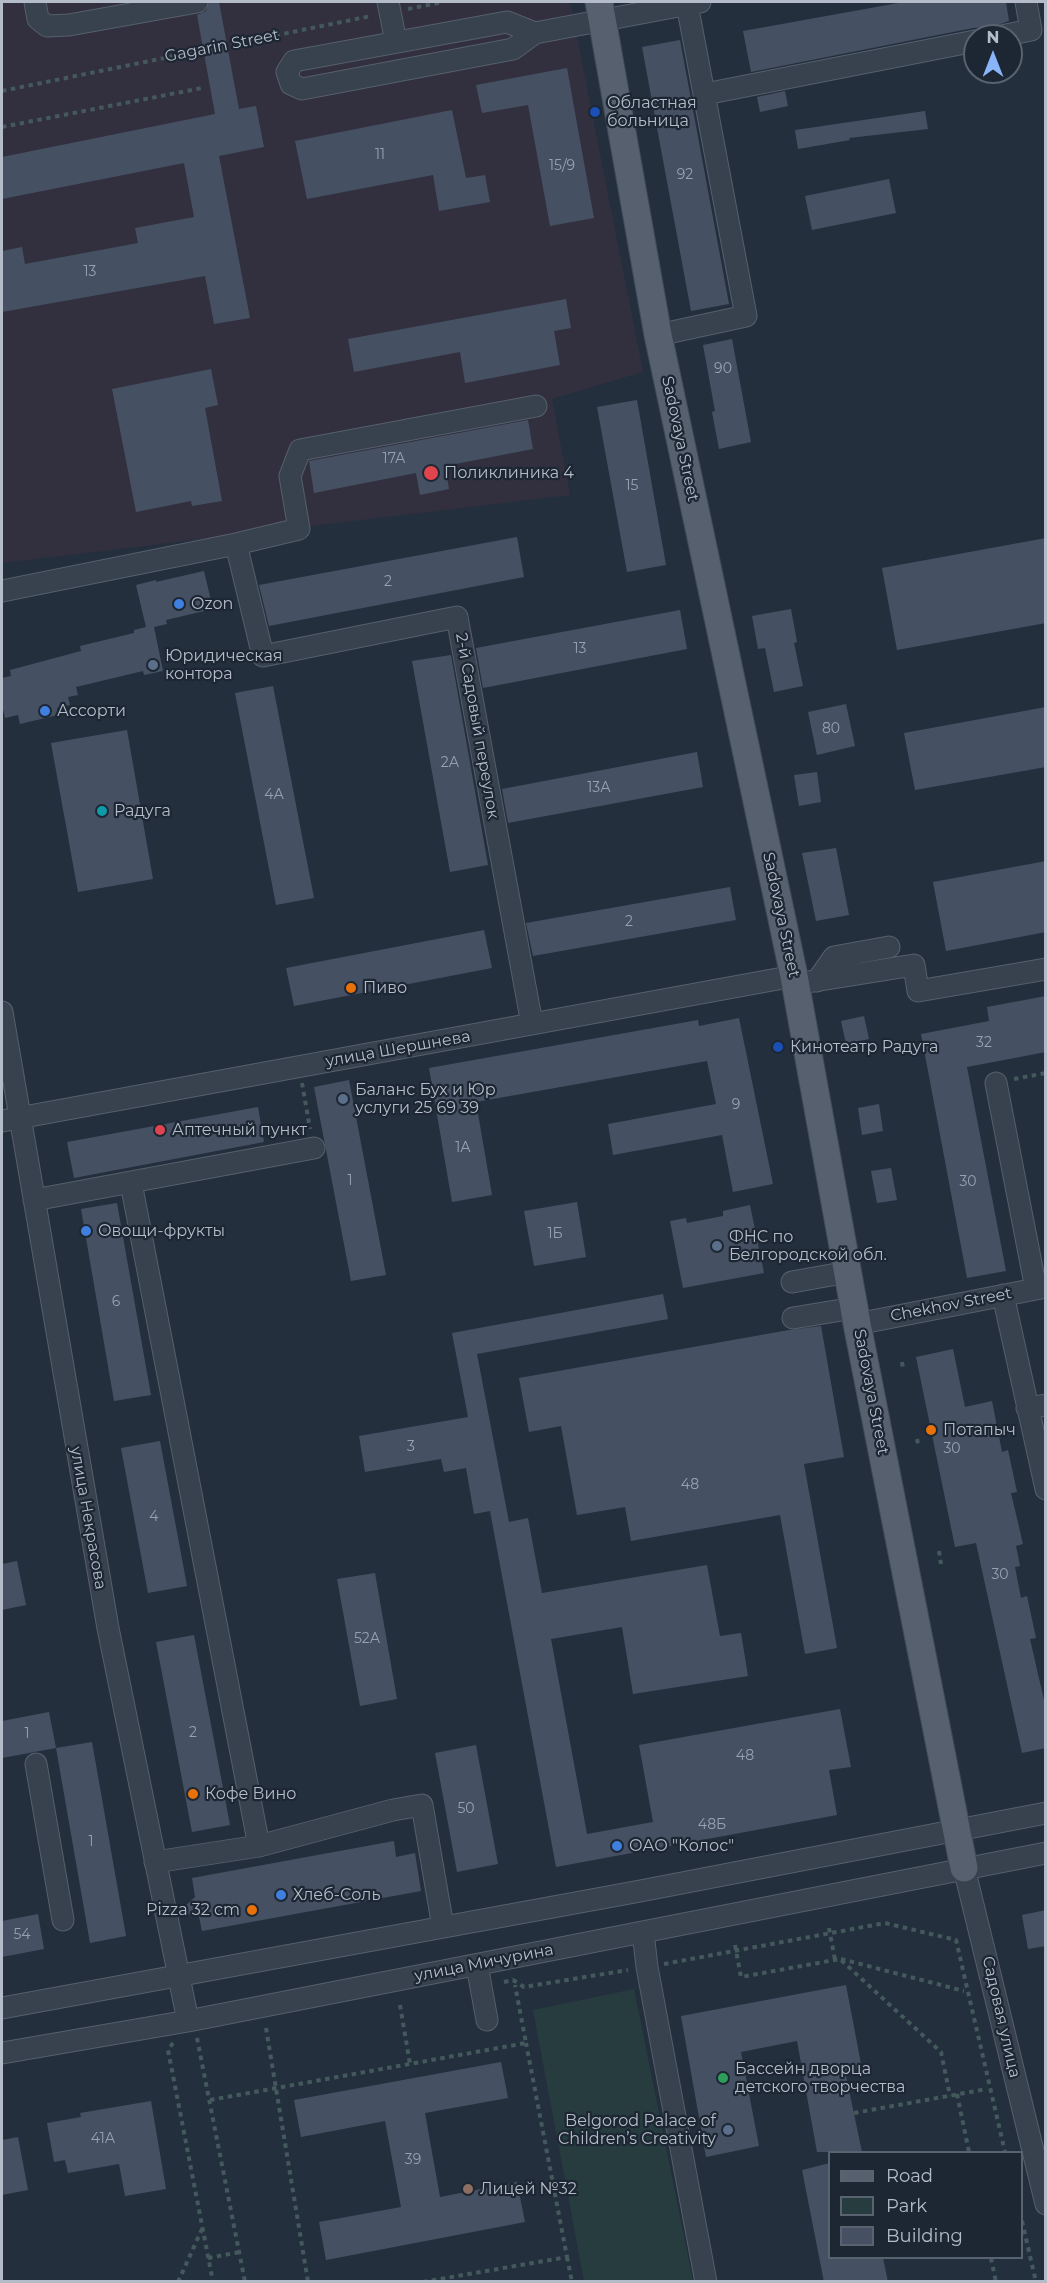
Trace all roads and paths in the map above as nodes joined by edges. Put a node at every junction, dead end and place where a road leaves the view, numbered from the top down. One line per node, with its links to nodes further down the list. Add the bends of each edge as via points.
1 (35, 2): 2 (street, via 38,19 47,26)
2 (197, 2)
3 (443, 2): 6 (path, Gagarin Street)
4 (1026, 2): 8 (street, via 1031,30)
5 (694, 3): 7 (street); 14 (street)
6 (389, 7): 10 (street); 13 (path, Gagarin Street)
7 (600, 10): 9 (street); 16 (main road, Sadovaya Street)
8 (1023, 32)
9 (535, 33): 10 (street, via 507,22); 10 (street, via 513,49 302,89 291,84 288,72 294,61)
10 (396, 42)
11 (963, 43): 14 (street)
12 (202, 88): 15 (path)
13 (2, 91)
14 (705, 94): 16 (street, via 746,316)
15 (2, 127)
16 (658, 335): 22 (main road, Sadovaya Street)
17 (536, 406): 18 (street, via 300,450 290,476 299,529)
18 (236, 544): 19 (street); 24 (street, 2-й Садовый переулок, via 263,657 457,617)
19 (2, 591)
20 (888, 947): 22 (street, via 834,957)
21 (1046, 969): 22 (street, улица Шершнева, via 918,990 914,965)
22 (802, 980): 24 (street, улица Шершнева); 32 (main road, Sadovaya Street)
23 (2, 1012): 28 (street, улица Некрасова)
24 (532, 1024): 28 (street, улица Шершнева)
25 (1046, 1074): 27 (path)
26 (301, 1082): 29 (path)
27 (996, 1083): 34 (street)
28 (10, 1119): 31 (street, улица Некрасова)
29 (314, 1148): 30 (street)
30 (131, 1182): 31 (street); 47 (street)
31 (34, 1200): 49 (street, улица Некрасова, via 108,1628)
32 (848, 1272): 33 (street); 36 (main road, Sadovaya Street)
33 (792, 1282)
34 (1041, 1288): 35 (street, Chekhov Street)
35 (1003, 1295): 36 (street, Chekhov Street); 40 (street)
36 (856, 1316): 37 (street, Chekhov Street); 46 (main road, Sadovaya Street)
37 (793, 1318)
38 (902, 1362): 39 (path)
39 (903, 1369)
40 (1036, 1407): 41 (street)
41 (1046, 1489)
42 (939, 1551): 43 (path)
43 (941, 1564)
44 (36, 1764): 51 (street)
45 (1046, 1813): 46 (street)
46 (956, 1830): 50 (main road, Садовая улица); 52 (street)
47 (258, 1846): 49 (street); 52 (street, via 422,1805)
48 (1046, 1852): 50 (street, улица Мичурина)
49 (155, 1862): 59 (street, улица Некрасова)
50 (964, 1868): 54 (street, улица Мичурина); 83 (street, Садовая улица)
51 (63, 1920)
52 (443, 1928): 59 (street)
53 (829, 1930): 55 (path); 56 (path); 82 (path, via 885,1923 956,1940)
54 (643, 1932): 57 (street, улица Мичурина); 58 (street)
55 (735, 1948): 56 (path, via 741,1977); 58 (path)
56 (838, 1960): 62 (path); 78 (path, via 941,2052)
57 (477, 1965): 61 (street); 69 (street, улица Мичурина)
58 (647, 1967): 61 (path, via 524,1987 513,1980); 96 (street)
59 (179, 1976): 66 (street); 69 (street, улица Некрасова)
60 (515, 1984): 71 (path)
61 (480, 1986): 67 (street)
62 (964, 1991)
63 (404, 1998): 64 (path)
64 (393, 2000)
65 (400, 2005): 74 (path)
66 (2, 2008)
67 (487, 2020)
68 (267, 2028): 75 (path)
69 (194, 2032): 70 (path); 73 (street, улица Мичурина); 79 (path)
70 (206, 2032)
71 (526, 2043): 74 (path); 87 (path)
72 (168, 2050): 85 (path)
73 (2, 2053)
74 (410, 2064): 75 (path)
75 (277, 2088): 79 (path); 93 (path)
76 (987, 2089): 77 (path)
77 (957, 2094): 78 (path); 81 (path)
78 (950, 2096): 80 (path)
79 (210, 2100): 86 (path)
80 (854, 2113)
81 (969, 2151)
82 (1005, 2151)
83 (1046, 2204)
84 (1023, 2225): 98 (path)
85 (203, 2228): 88 (path); 90 (path)
86 (240, 2252): 88 (path); 92 (path)
87 (567, 2257): 94 (path); 95 (path)
88 (208, 2258): 91 (path)
89 (991, 2259): 97 (path)
90 (178, 2282)
91 (213, 2282)
92 (245, 2282)
93 (308, 2282)
94 (423, 2282)
95 (572, 2282)
96 (706, 2282)
97 (996, 2282)
98 (1036, 2282)

